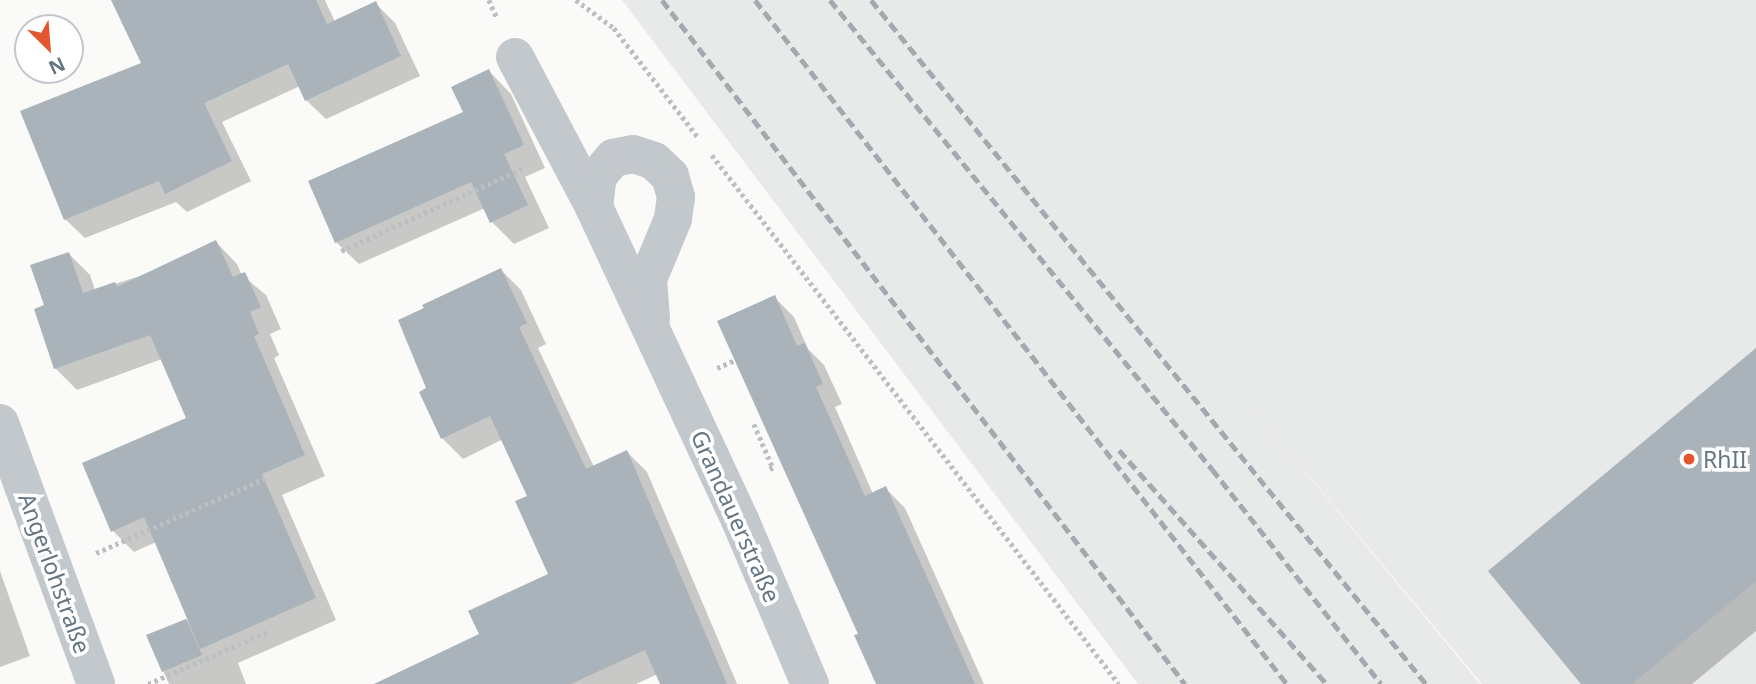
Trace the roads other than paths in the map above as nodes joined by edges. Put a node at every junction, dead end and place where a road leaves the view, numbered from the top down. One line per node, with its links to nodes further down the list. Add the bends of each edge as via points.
1 (515, 57): 2 (street, Grandauerstraße)
2 (594, 207): 3 (street, Grandauerstraße); 3 (street, Grandauerstraße, via 598,176 613,158 632,154 654,160 670,176 676,197 673,219 648,279 649,313)
3 (660, 348): 6 (street, Grandauerstraße)
4 (0, 423): 5 (street, Angerlohstraße)
5 (96, 684)
6 (810, 684)

